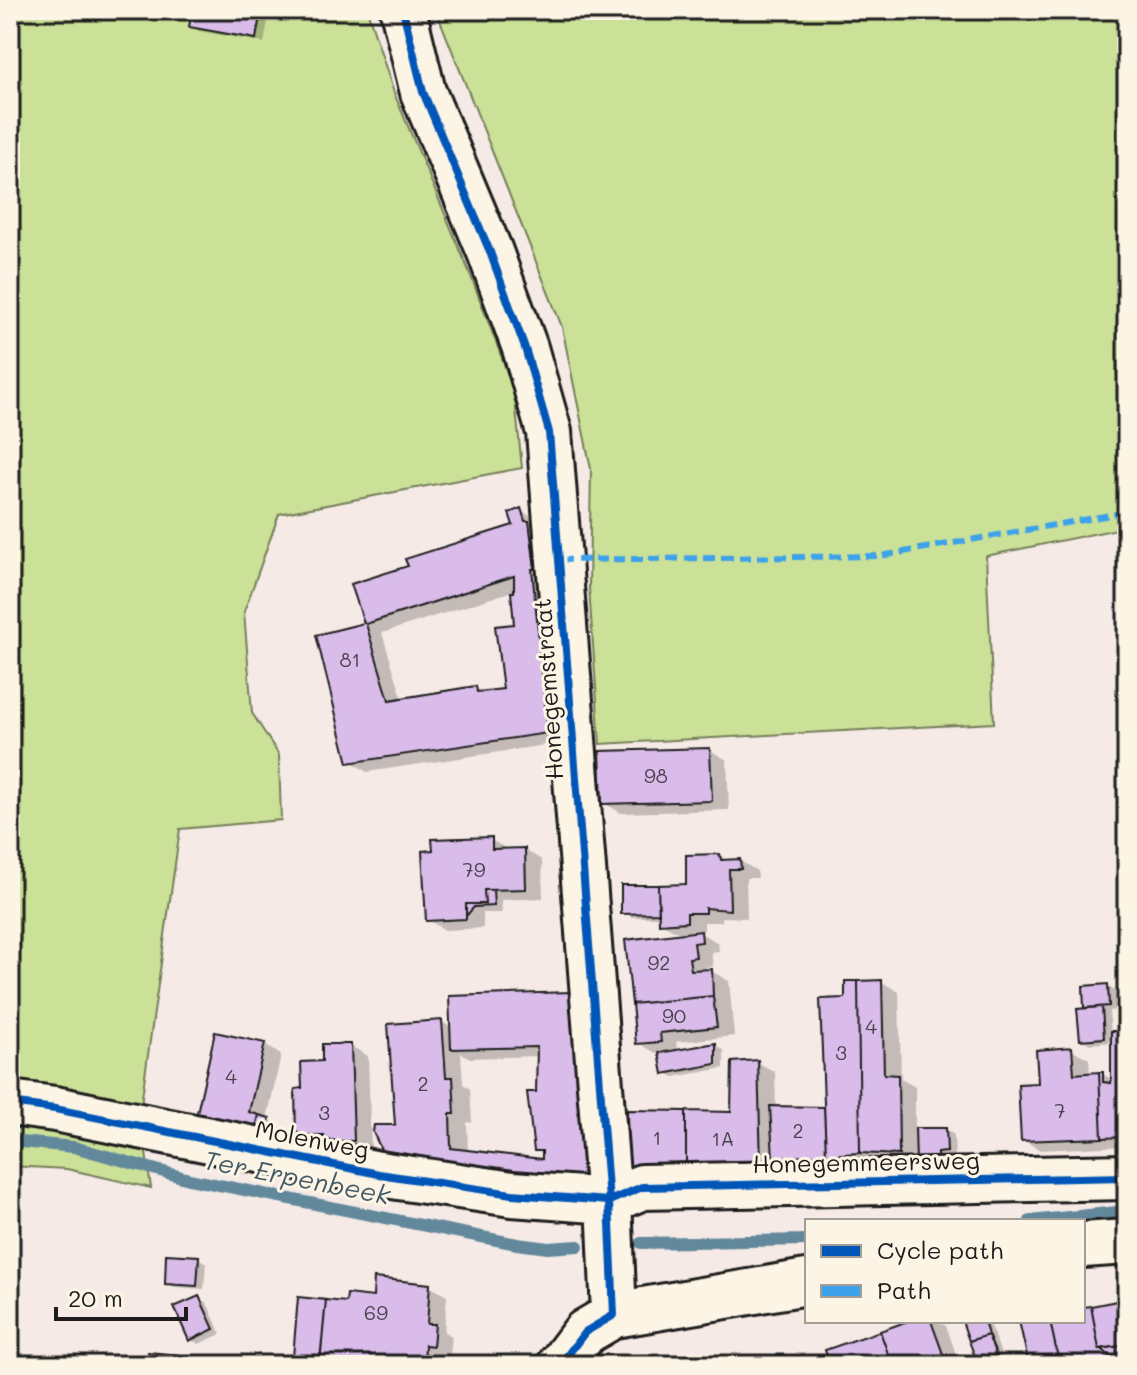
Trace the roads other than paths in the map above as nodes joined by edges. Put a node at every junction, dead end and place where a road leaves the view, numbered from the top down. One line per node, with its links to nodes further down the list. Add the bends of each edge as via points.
1 (403, 10): 4 (street, Honegemstraat, via 423,92 490,252 549,432)
2 (10, 1103): 4 (street, Molenweg, via 379,1174 512,1194)
3 (1127, 1177): 4 (street, Honegemmeersweg, via 642,1187)
4 (609, 1201): 8 (street, Honegemstraat)
5 (1127, 1242): 6 (street)
6 (1085, 1245)
7 (805, 1282): 8 (street)
8 (614, 1315): 9 (street, via 585,1332)
9 (560, 1365)

